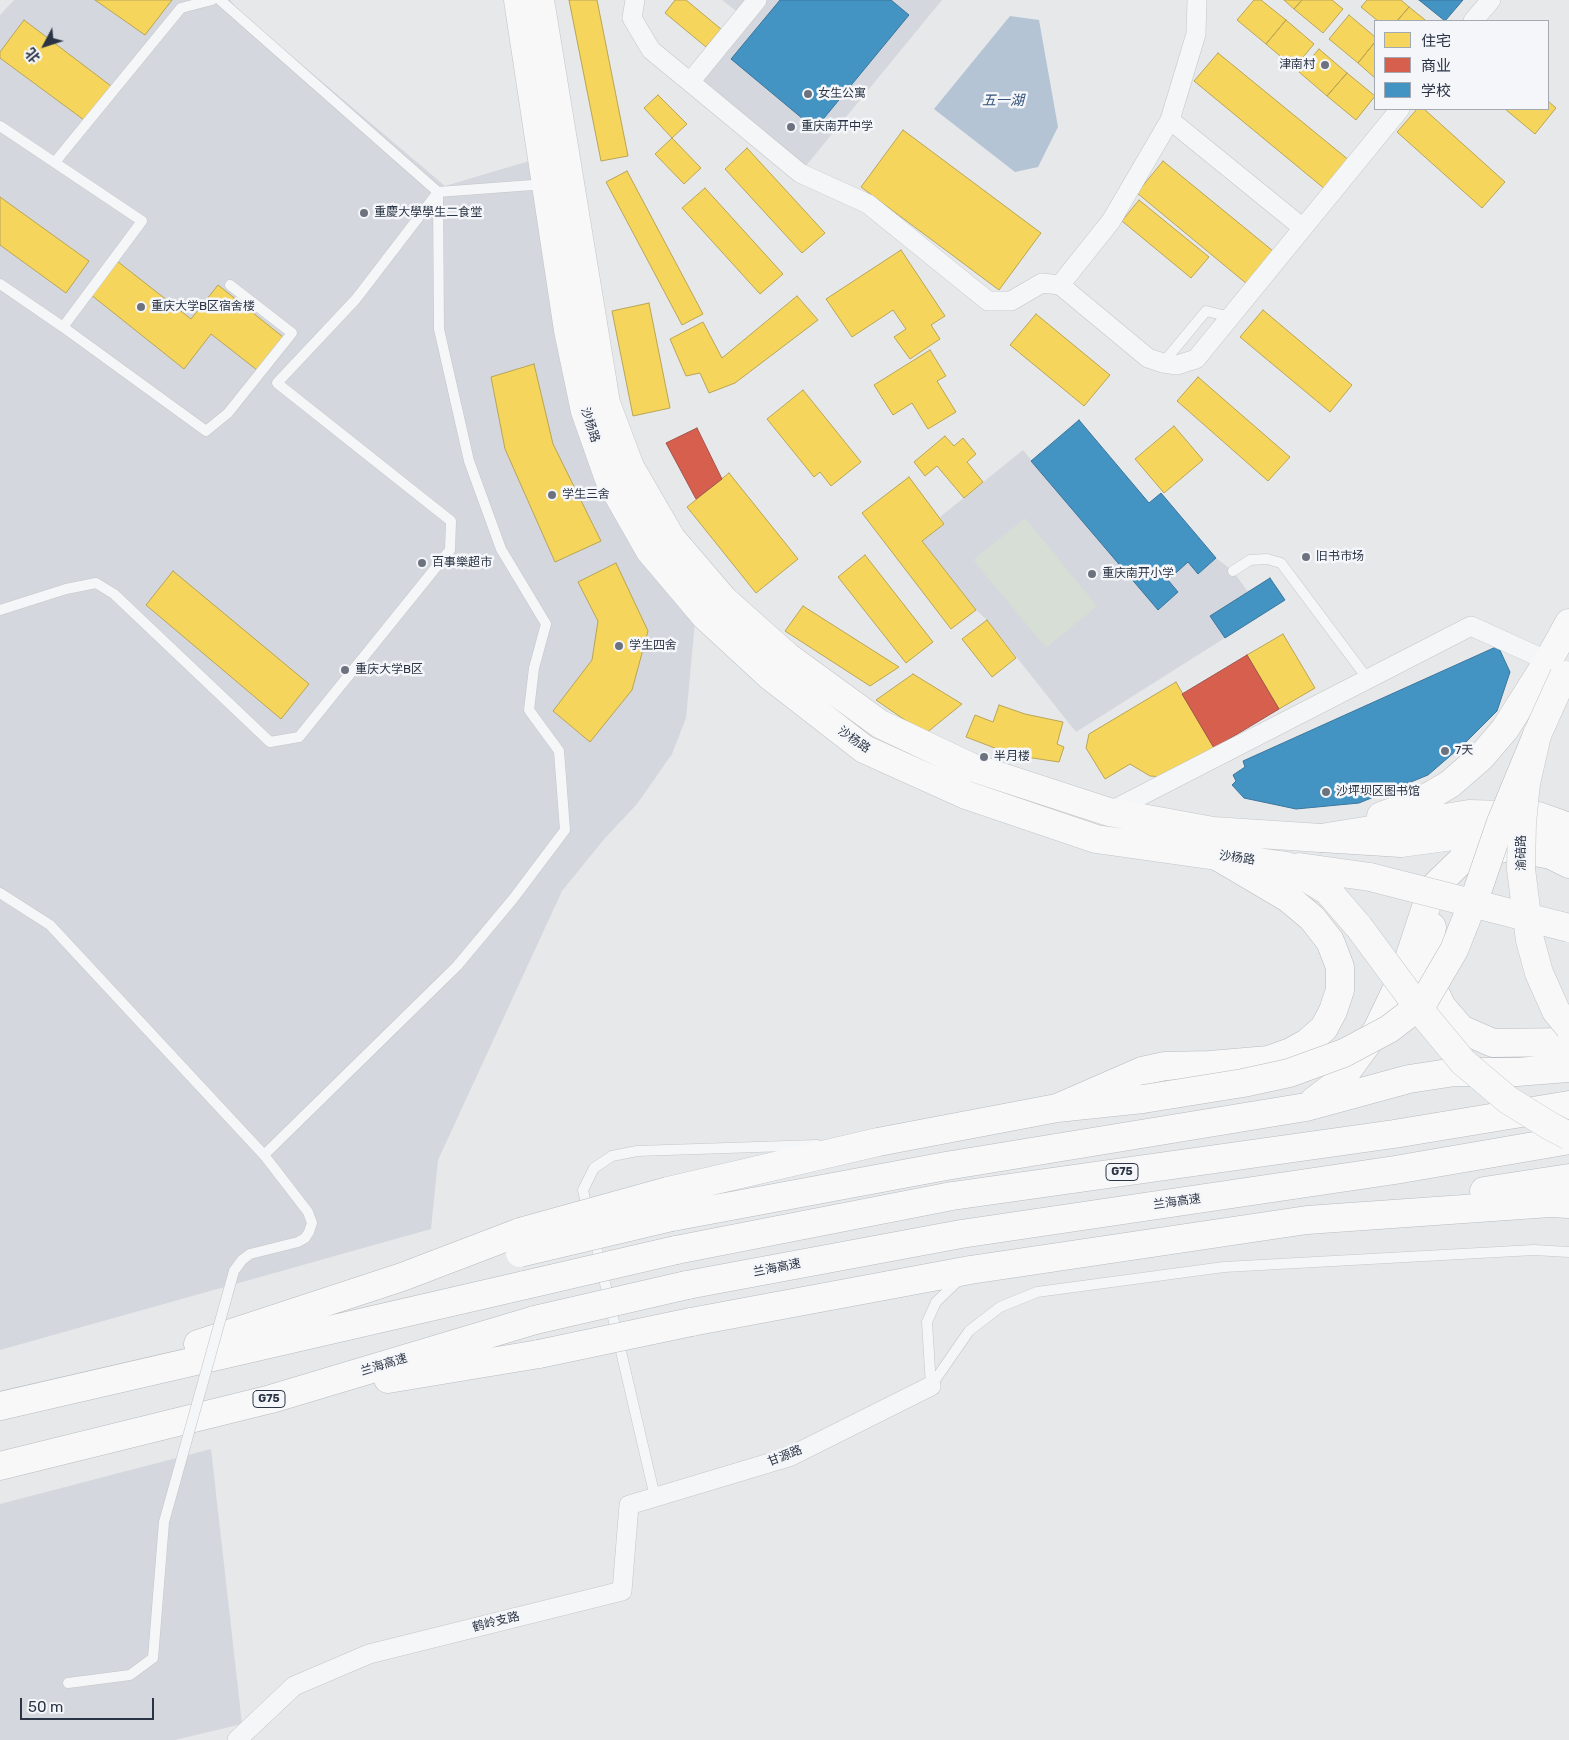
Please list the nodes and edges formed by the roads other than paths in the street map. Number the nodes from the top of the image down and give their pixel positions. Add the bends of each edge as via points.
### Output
1 (212, 0) edge
2 (220, 0) edge
3 (518, 0) edge
4 (540, 0) edge
5 (635, 0) edge
6 (757, 0) edge
7 (1197, 0) edge
8 (1485, 2) edge
9 (1474, 20) edge
10 (690, 82) junction
11 (1399, 110) edge
12 (1170, 120) junction
13 (0, 126) edge
14 (55, 162) junction
15 (547, 183) junction
16 (438, 192) junction
17 (1303, 228) junction
18 (0, 284) edge
19 (230, 285) dead end
20 (1060, 285) junction
21 (63, 327) junction
22 (1232, 570) dead end
23 (0, 610) edge
24 (1569, 623) edge
25 (1556, 668) junction
26 (1367, 678) junction
27 (1537, 735) junction
28 (1109, 812) junction
29 (1569, 827) edge
30 (1321, 838) junction
31 (1569, 843) edge
32 (1215, 855) junction
33 (1569, 864) edge
34 (1287, 866) junction
35 (1569, 879) edge
36 (0, 894) edge
37 (1569, 928) edge
38 (1569, 1027) edge
39 (1569, 1042) edge
40 (1569, 1068) edge
41 (1569, 1105) edge
42 (1306, 1107) junction
43 (1057, 1108) junction
44 (1569, 1136) edge
45 (1569, 1140) edge
46 (878, 1142) junction
47 (264, 1156) junction
48 (1569, 1178) edge
49 (1569, 1204) edge
50 (1307, 1220) junction
51 (520, 1242) junction
52 (1569, 1252) edge
53 (970, 1270) junction
54 (931, 1386) junction
55 (33, 1398) junction
56 (271, 1399) junction
57 (0, 1406) edge
58 (0, 1466) edge
59 (655, 1497) junction
60 (622, 1591) joint
61 (68, 1683) dead end
62 (237, 1740) edge

1 - 14 lane via 181,8
2 - 16 lane
3 - 15 main road, 沙杨路
4 - 28 main road, 沙杨路 via 606,403 630,467 671,538 724,600 788,657 880,724 971,767
5 - 10 street via 632,18 651,50
6 - 10 street
7 - 12 street via 1196,34
8 - 9 street
10 - 20 street via 800,173 868,204 988,301 1011,301 1042,283
11 - 17 street
12 - 17 street
12 - 20 street via 1111,221
13 - 14 lane
14 - 21 lane via 142,221
15 - 16 lane
15 - 32 main road, 沙杨路 via 568,330 585,411 609,479 650,550 705,616 770,676 864,749 966,795 1096,839
16 - 23 lane via 356,299 277,383 451,521 450,550 299,737 270,742 114,594 96,583
16 - 47 lane via 439,330 468,461 501,549 546,624 534,668 529,710 559,751 565,830 457,966
17 - 20 street via 1196,358 1176,365 1148,358
18 - 21 lane
19 - 21 lane via 292,333 228,413 206,431
22 - 26 lane via 1250,560 1281,562
24 - 25 main road
25 - 26 street via 1471,626
25 - 27 main road, 渝碚路, bridge
25 - 30 main road via 1481,757 1450,784 1421,801
26 - 28 street
27 - 38 main road, 渝碚路, bridge via 1526,783 1522,823 1524,904 1539,973 1556,1011
27 - 43 main road, bridge via 1454,950 1423,1003 1382,1033 1344,1053 1289,1073 1143,1099
28 - 30 main road, 沙杨路 via 1214,831
29 - 30 main road, 沙杨路 via 1538,816 1469,814
30 - 31 main road via 1401,843 1468,834 1538,833
32 - 34 main road, 沙杨路
32 - 43 main road via 1288,898 1312,918 1330,941 1340,966 1340,990 1324,1028 1307,1043 1269,1060 1165,1066 1142,1071
33 - 42 main road via 1551,855 1508,847 1464,858 1432,889 1404,974 1378,1030 1339,1082
34 - 37 main road, bridge via 1370,878
34 - 44 main road, 沙杨路, bridge via 1328,890 1463,1062 1508,1100
35 - 39 main road via 1552,872 1514,865 1477,870 1456,887 1432,928 1426,958 1431,984 1442,1007 1461,1029 1494,1044
36 - 47 lane via 50,925
40 - 42 main road via 1455,1072 1418,1078
41 - 55 main road, G75, bridge via 1384,1135 952,1196 676,1250
42 - 51 main road, bridge via 946,1166
43 - 46 main road
45 - 56 main road, 兰海高速 / G75, bridge via 1395,1170 961,1234 687,1285 535,1320
46 - 51 main road, bridge via 668,1191
46 - 59 lane via 637,1151 612,1156 594,1168 583,1190
47 - 61 lane, bridge via 308,1212 312,1223 305,1238 250,1254 234,1271 164,1522 153,1658 130,1675
48 - 50 main road
49 - 50 main road
50 - 53 main road
51 - 55 main road via 402,1277
52 - 54 lane via 1534,1250 1224,1267 1037,1292 1000,1307 969,1331
53 - 54 lane via 936,1302 927,1322
53 - 56 main road, bridge via 539,1354
54 - 59 street, 甘源路 via 789,1457
55 - 57 main road, G75
56 - 58 main road, 兰海高速 / G75
59 - 60 street, 甘源路 via 629,1505
60 - 62 street, 鹤岭支路 via 369,1654 294,1686

